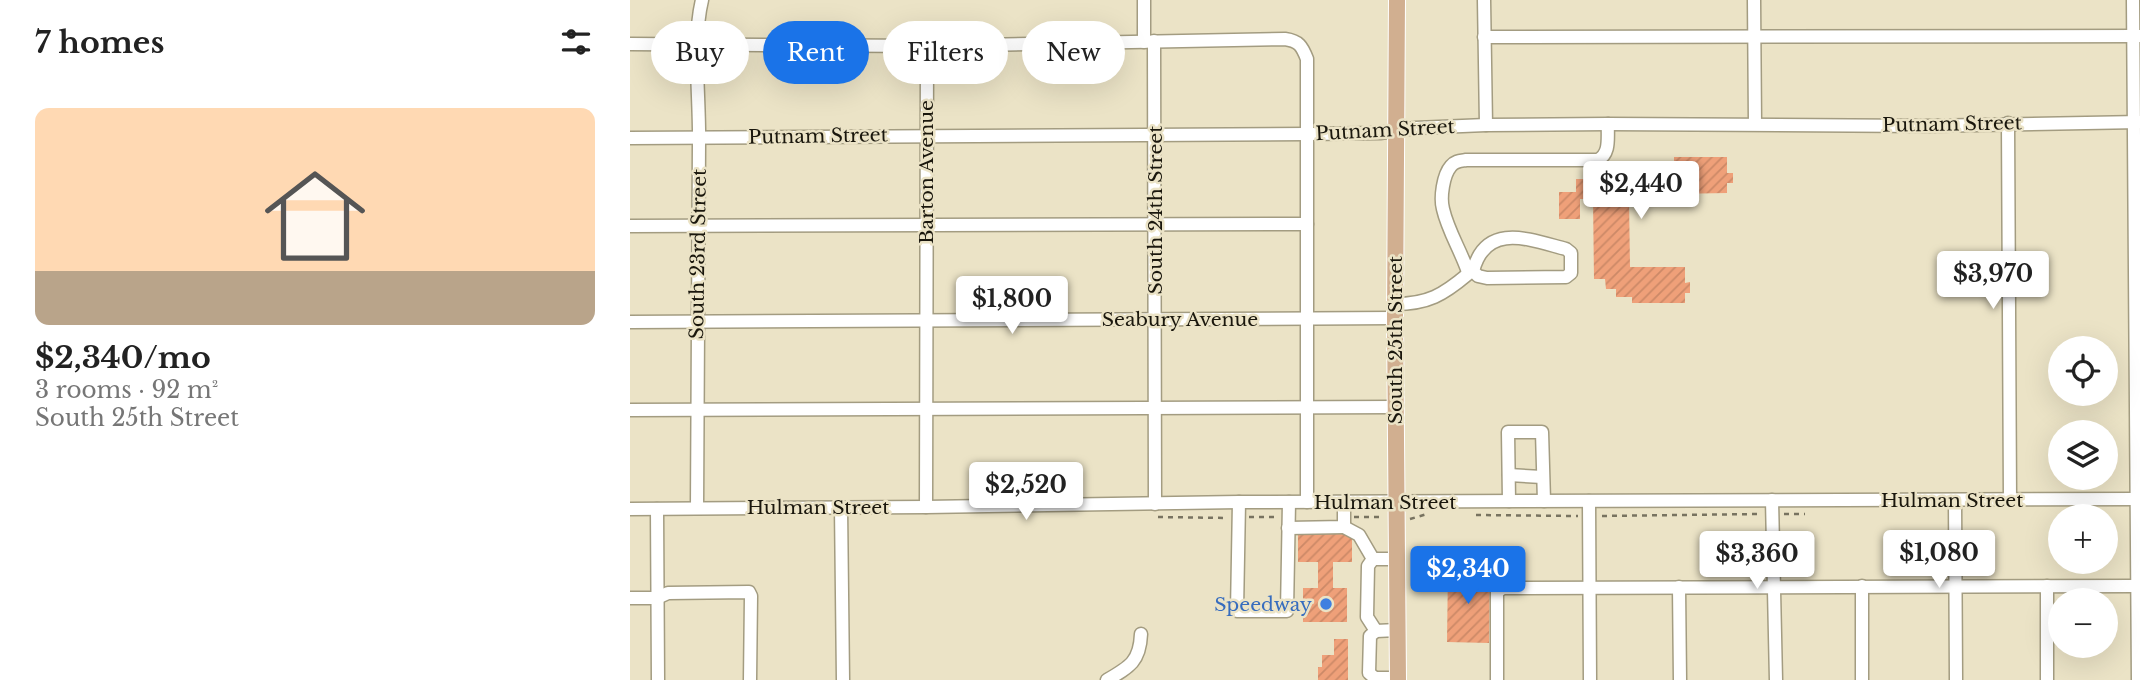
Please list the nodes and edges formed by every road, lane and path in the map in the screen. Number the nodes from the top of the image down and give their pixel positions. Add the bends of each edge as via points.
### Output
1 (702, 0) edge
2 (1144, 0) edge
3 (1397, 0) edge
4 (1484, 0) edge
5 (1754, 0) edge
6 (2133, 0) edge
7 (700, 21) edge
8 (2136, 36) edge
9 (1484, 37) junction
10 (1754, 38) junction
11 (1149, 41) junction
12 (630, 44) edge
13 (651, 44) edge
14 (1008, 44) edge
15 (749, 45) edge
16 (883, 46) edge
17 (698, 84) edge
18 (927, 84) edge
19 (2137, 122) edge
20 (2008, 123) junction
21 (1608, 124) junction
22 (1755, 124) junction
23 (1486, 125) junction
24 (1396, 132) junction
25 (1307, 134) junction
26 (927, 135) junction
27 (1155, 135) junction
28 (699, 137) junction
29 (630, 138) edge
30 (1307, 224) junction
31 (699, 225) junction
32 (1155, 225) junction
33 (630, 226) edge
34 (926, 226) junction
35 (1471, 271) junction
36 (1395, 311) junction
37 (1307, 318) junction
38 (1156, 319) junction
39 (925, 320) junction
40 (630, 322) edge
41 (698, 322) junction
42 (1395, 407) junction
43 (926, 408) junction
44 (1156, 408) junction
45 (1306, 408) junction
46 (630, 410) edge
47 (697, 410) junction
48 (1509, 475) junction
49 (1542, 477) junction
50 (2010, 499) junction
51 (2138, 499) edge
52 (1772, 500) junction
53 (1955, 500) junction
54 (1509, 501) junction
55 (1544, 501) junction
56 (1589, 501) junction
57 (1239, 502) junction
58 (1289, 502) junction
59 (1307, 502) junction
60 (1344, 502) junction
61 (1395, 502) junction
62 (1156, 504) junction
63 (841, 507) junction
64 (926, 507) junction
65 (696, 508) junction
66 (630, 509) edge
67 (657, 509) junction
68 (1428, 514) dead end
69 (1466, 514) dead end
70 (1582, 516) dead end
71 (1249, 517) dead end
72 (1354, 517) dead end
73 (1386, 517) dead end
74 (1413, 519) dead end
75 (1286, 522) junction
76 (1345, 527) junction
77 (1373, 559) junction
78 (1396, 559) junction
79 (1774, 586) junction
80 (1861, 586) junction
81 (1956, 586) junction
82 (2048, 586) junction
83 (2137, 586) junction
84 (1679, 587) junction
85 (1590, 588) junction
86 (630, 598) edge
87 (657, 598) junction
88 (1397, 630) junction
89 (1376, 631) junction
90 (1141, 634) dead end
91 (1398, 679) edge
92 (658, 680) edge
93 (750, 680) edge
94 (843, 680) edge
95 (1107, 680) edge
96 (1497, 680) edge
97 (1590, 680) edge
98 (1680, 680) edge
99 (1776, 680) edge
100 (1862, 680) edge
101 (1956, 680) edge
102 (2047, 680) edge
103 (2138, 680) edge

1 - 7 street, South 23rd Street
2 - 11 street, South 24th Street
3 - 24 main road, South 25th Street
4 - 9 street
5 - 10 street
6 - 8 street
8 - 10 street
8 - 19 street
9 - 10 street
9 - 23 street
10 - 22 street
11 - 14 street
11 - 25 street via 1297,41 1307,59
11 - 27 street, South 24th Street
12 - 13 street
15 - 16 street
17 - 28 street, South 23rd Street
18 - 26 street, Barton Avenue
19 - 20 street, Putnam Street
19 - 51 street
20 - 22 street, Putnam Street
20 - 50 street
21 - 22 street, Putnam Street
21 - 23 street, Putnam Street
21 - 35 street via 1607,151 1598,160 1466,160 1451,166 1441,200
23 - 24 street, Putnam Street
24 - 25 street, Putnam Street
24 - 36 main road, South 25th Street
25 - 27 street, Putnam Street
25 - 30 street
26 - 27 street, Putnam Street
26 - 28 street, Putnam Street
26 - 34 street, Barton Avenue
27 - 32 street, South 24th Street
28 - 29 street, Putnam Street
28 - 31 street, South 23rd Street
30 - 32 street
30 - 37 street
31 - 33 street
31 - 34 street
31 - 41 street, South 23rd Street
32 - 34 street
32 - 38 street, South 24th Street
34 - 39 street, Barton Avenue
35 - 35 street, Seabury Avenue via 1482,250 1498,239 1522,238 1571,253 1571,273 1566,277 1487,278
35 - 36 street, Seabury Avenue via 1445,293
36 - 37 street, Seabury Avenue
36 - 42 main road, South 25th Street
37 - 38 street, Seabury Avenue
37 - 45 street
38 - 39 street, Seabury Avenue
38 - 44 street, South 24th Street
39 - 41 street, Seabury Avenue
39 - 43 street, Barton Avenue
40 - 41 street, Seabury Avenue
41 - 47 street, South 23rd Street
42 - 45 street
42 - 61 main road, South 25th Street
43 - 44 street
43 - 47 street
43 - 64 street, Barton Avenue
44 - 45 street
44 - 62 street, South 24th Street
45 - 59 street
46 - 47 street
47 - 65 street, South 23rd Street
48 - 49 street
48 - 49 street via 1508,432 1542,432
48 - 54 street
49 - 55 street
50 - 51 street, Hulman Street
50 - 53 street, Hulman Street
51 - 83 street
52 - 53 street, Hulman Street
52 - 56 street, Hulman Street
52 - 79 street
53 - 81 street
54 - 55 street, Hulman Street
54 - 61 street, Hulman Street
55 - 56 street, Hulman Street
56 - 85 street
57 - 58 street, Hulman Street
57 - 62 street, Hulman Street
57 - 75 street via 1237,611 1287,611
58 - 59 street, Hulman Street
58 - 75 street
59 - 60 street, Hulman Street
60 - 61 street, Hulman Street
60 - 76 street
61 - 78 main road, South 25th Street
62 - 64 street, Hulman Street
63 - 64 street, Hulman Street
63 - 65 street, Hulman Street
63 - 94 street
65 - 67 street, Hulman Street
66 - 67 street, Hulman Street
67 - 87 street
68 - 74 path
69 - 70 path
71 - 75 path
72 - 73 path
75 - 76 street
76 - 77 street via 1359,535
77 - 78 street
77 - 89 street via 1368,566 1367,617
78 - 88 main road, South 25th Street
79 - 80 street
79 - 84 street
79 - 99 street
80 - 81 street
80 - 100 street
81 - 82 street
81 - 101 street
82 - 83 street
82 - 102 street
83 - 103 street
84 - 85 street
84 - 98 street
85 - 96 street via 1503,587 1497,592
85 - 97 street
86 - 87 street
87 - 92 street
87 - 93 street via 668,593 749,592
88 - 89 street
88 - 91 main road, South 25th Street
89 - 91 street via 1370,636 1369,674
90 - 95 street via 1136,659

